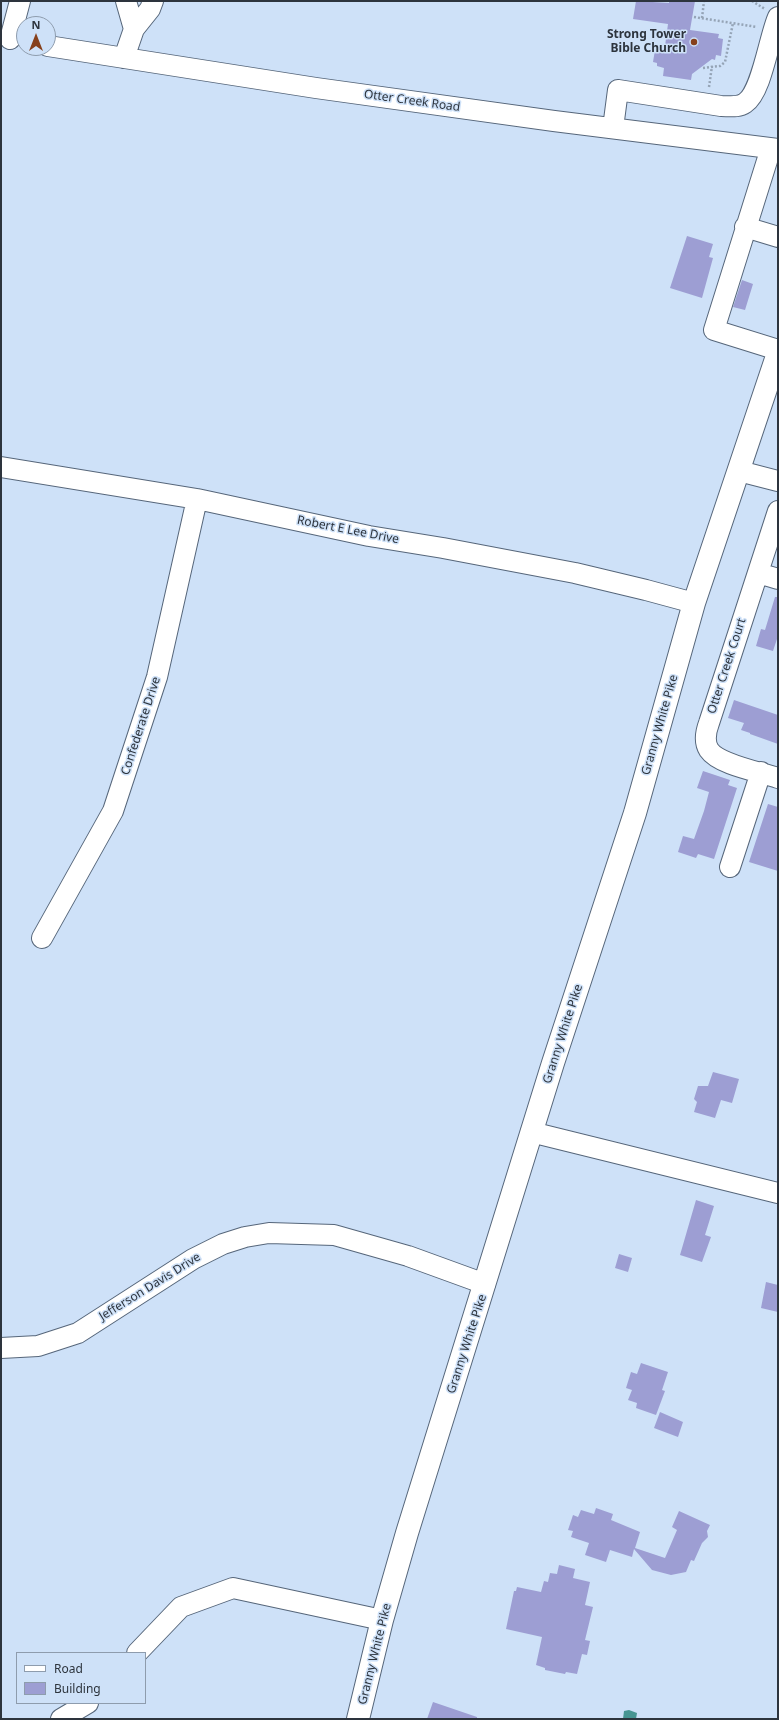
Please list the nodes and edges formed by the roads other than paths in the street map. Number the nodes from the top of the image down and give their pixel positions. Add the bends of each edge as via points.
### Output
1 (20, 1) edge
2 (126, 1) edge
3 (153, 1) edge
4 (777, 20) edge
5 (134, 29) junction
6 (12, 40) edge
7 (56, 47) edge
8 (124, 58) junction
9 (613, 128) junction
10 (774, 148) edge
11 (745, 227) junction
12 (778, 237) edge
13 (778, 351) edge
14 (1, 466) edge
15 (739, 471) junction
16 (778, 481) edge
17 (197, 499) junction
18 (778, 511) edge
19 (758, 572) junction
20 (778, 579) edge
21 (694, 603) junction
22 (769, 775) edge
23 (730, 867) dead end
24 (42, 938) dead end
25 (531, 1132) junction
26 (778, 1193) edge
27 (485, 1284) junction
28 (1, 1348) edge
29 (382, 1620) junction
30 (138, 1652) edge
31 (86, 1704) edge
32 (61, 1719) edge
33 (358, 1719) edge

1 - 6 street
2 - 5 street
3 - 5 street via 150,9
4 - 9 street via 760,78 749,100 738,106 706,104 618,90
5 - 8 street
7 - 8 street, Otter Creek Road
8 - 9 street, Otter Creek Road via 316,88
9 - 10 street, Otter Creek Road
10 - 11 street
11 - 12 street
11 - 13 street via 714,330
13 - 15 main road, Granny White Pike
14 - 17 street, Robert E Lee Drive
15 - 16 street
15 - 21 main road, Granny White Pike
17 - 21 street, Robert E Lee Drive via 369,536 596,577
17 - 24 street, Confederate Drive via 157,677 113,811
18 - 19 street, Otter Creek Court
19 - 20 street
19 - 22 street, Otter Creek Court via 709,723 706,740 709,749 720,759
21 - 25 main road, Granny White Pike via 636,813
22 - 23 street
25 - 26 street
25 - 27 main road, Granny White Pike
27 - 28 street, Jefferson Davis Drive via 408,1256 334,1235 269,1233 223,1244 193,1258 78,1333 38,1346
27 - 29 main road, Granny White Pike
29 - 30 street via 232,1588 181,1607
29 - 33 main road, Granny White Pike
31 - 32 street

